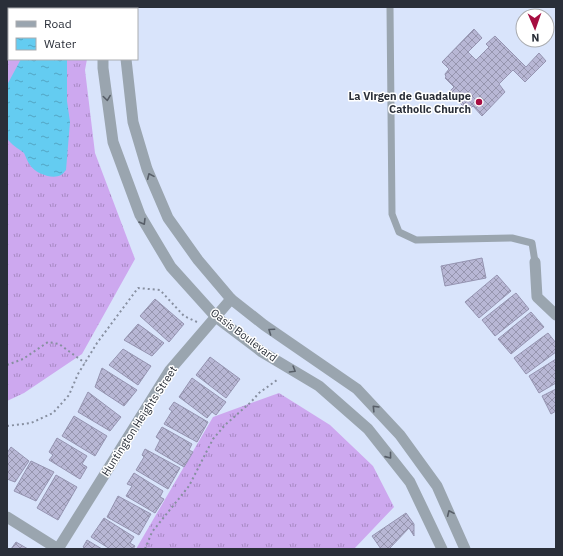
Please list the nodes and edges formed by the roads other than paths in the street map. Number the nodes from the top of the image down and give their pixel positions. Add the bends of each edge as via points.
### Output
1 (390, 7) edge
2 (103, 60) edge
3 (126, 60) edge
4 (535, 262) joint
5 (231, 300) junction
6 (556, 315) edge
7 (216, 317) junction
8 (7, 518) edge
9 (58, 549) edge
10 (442, 549) edge
11 (465, 549) edge

1 - 4 lane via 392,214 399,232 416,240 512,238 532,243
2 -> 7 street, Oasis Boulevard via 113,142 140,215 171,267
5 -> 3 street, Oasis Boulevard via 168,218 147,169 133,122
4 - 6 street via 537,296
5 - 7 street, Huntington Heights Street
11 -> 5 street, Oasis Boulevard via 437,486 400,434 357,389 270,330
7 - 9 street, Huntington Heights Street via 170,370
7 -> 10 street, Oasis Boulevard via 262,352 319,386 368,429 410,482
8 - 9 street

